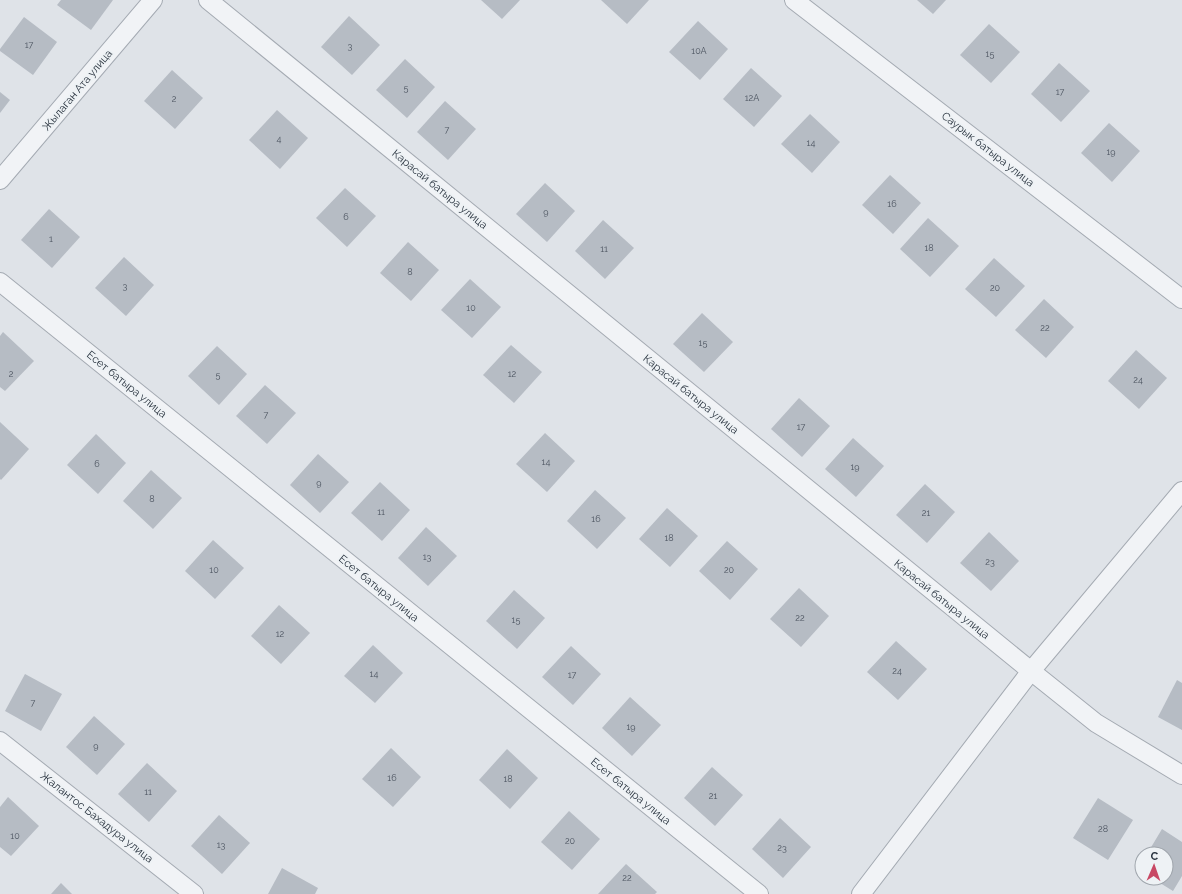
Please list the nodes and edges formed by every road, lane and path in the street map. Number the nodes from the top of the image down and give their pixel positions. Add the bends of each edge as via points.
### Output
1 (153, 0) edge
2 (208, 0) edge
3 (794, 0) edge
4 (0, 180) edge
5 (0, 282) edge
6 (1182, 299) edge
7 (1182, 491) edge
8 (1030, 671) junction
9 (0, 741) edge
10 (1182, 775) edge
11 (194, 894) edge
12 (759, 894) edge
13 (861, 894) edge

1 - 4 street, Жылаган Ата улица
2 - 8 street, Карасай батыра улица
3 - 6 street, Саурык батыра улица
5 - 12 street, Есет батыра улица
7 - 8 street
8 - 10 street, Карасай батыра улица via 1096,723
8 - 13 street
9 - 11 street, Жалантос Бахадура улица

